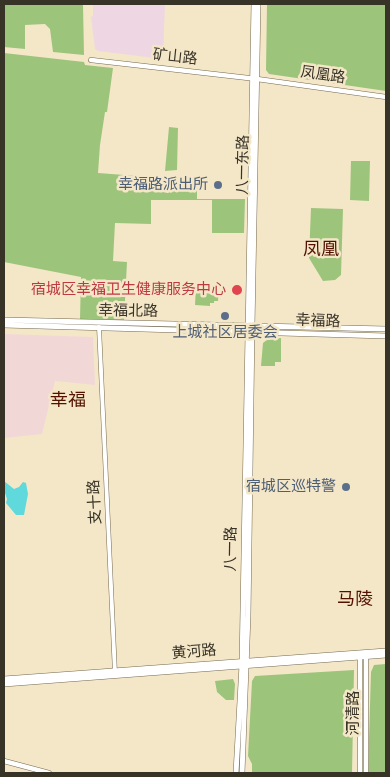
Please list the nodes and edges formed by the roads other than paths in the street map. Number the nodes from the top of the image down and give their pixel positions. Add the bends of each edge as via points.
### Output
1 (254, 4) edge
2 (258, 4) edge
3 (91, 60) dead end
4 (255, 78) junction
5 (386, 97) edge
6 (4, 320) edge
7 (4, 325) edge
8 (99, 327) junction
9 (250, 329) junction
10 (386, 329) edge
11 (386, 336) edge
12 (386, 651) edge
13 (366, 655) junction
14 (386, 655) edge
15 (360, 657) junction
16 (245, 663) junction
17 (115, 673) junction
18 (4, 679) edge
19 (4, 684) edge
20 (4, 761) edge
21 (49, 773) edge
22 (236, 773) edge
23 (242, 773) edge
24 (360, 773) edge
25 (366, 773) edge

1 - 4 main road, 八一东路
2 - 4 main road, 八一东路
3 - 4 street, 矿山路
4 - 5 street, 凤凰路
4 - 9 main road, 八一东路
6 - 9 main road, 幸福北路
7 - 8 main road, 幸福北路
8 - 9 main road, 幸福北路
8 - 17 street, 支十路
9 - 10 main road, 幸福路
9 - 11 main road, 幸福路
9 - 16 main road, 八一路
12 - 13 main road, 黄河路
13 - 14 main road, 黄河路
13 - 15 main road, 黄河路
13 - 16 main road, 黄河路
13 - 25 street, 河清路
15 - 16 main road, 黄河路
15 - 24 street, 河清路
16 - 17 main road, 黄河路
16 - 22 main road, 八一路
16 - 23 main road, 八一路
17 - 18 main road, 黄河路
17 - 19 main road, 黄河路
20 - 21 street

